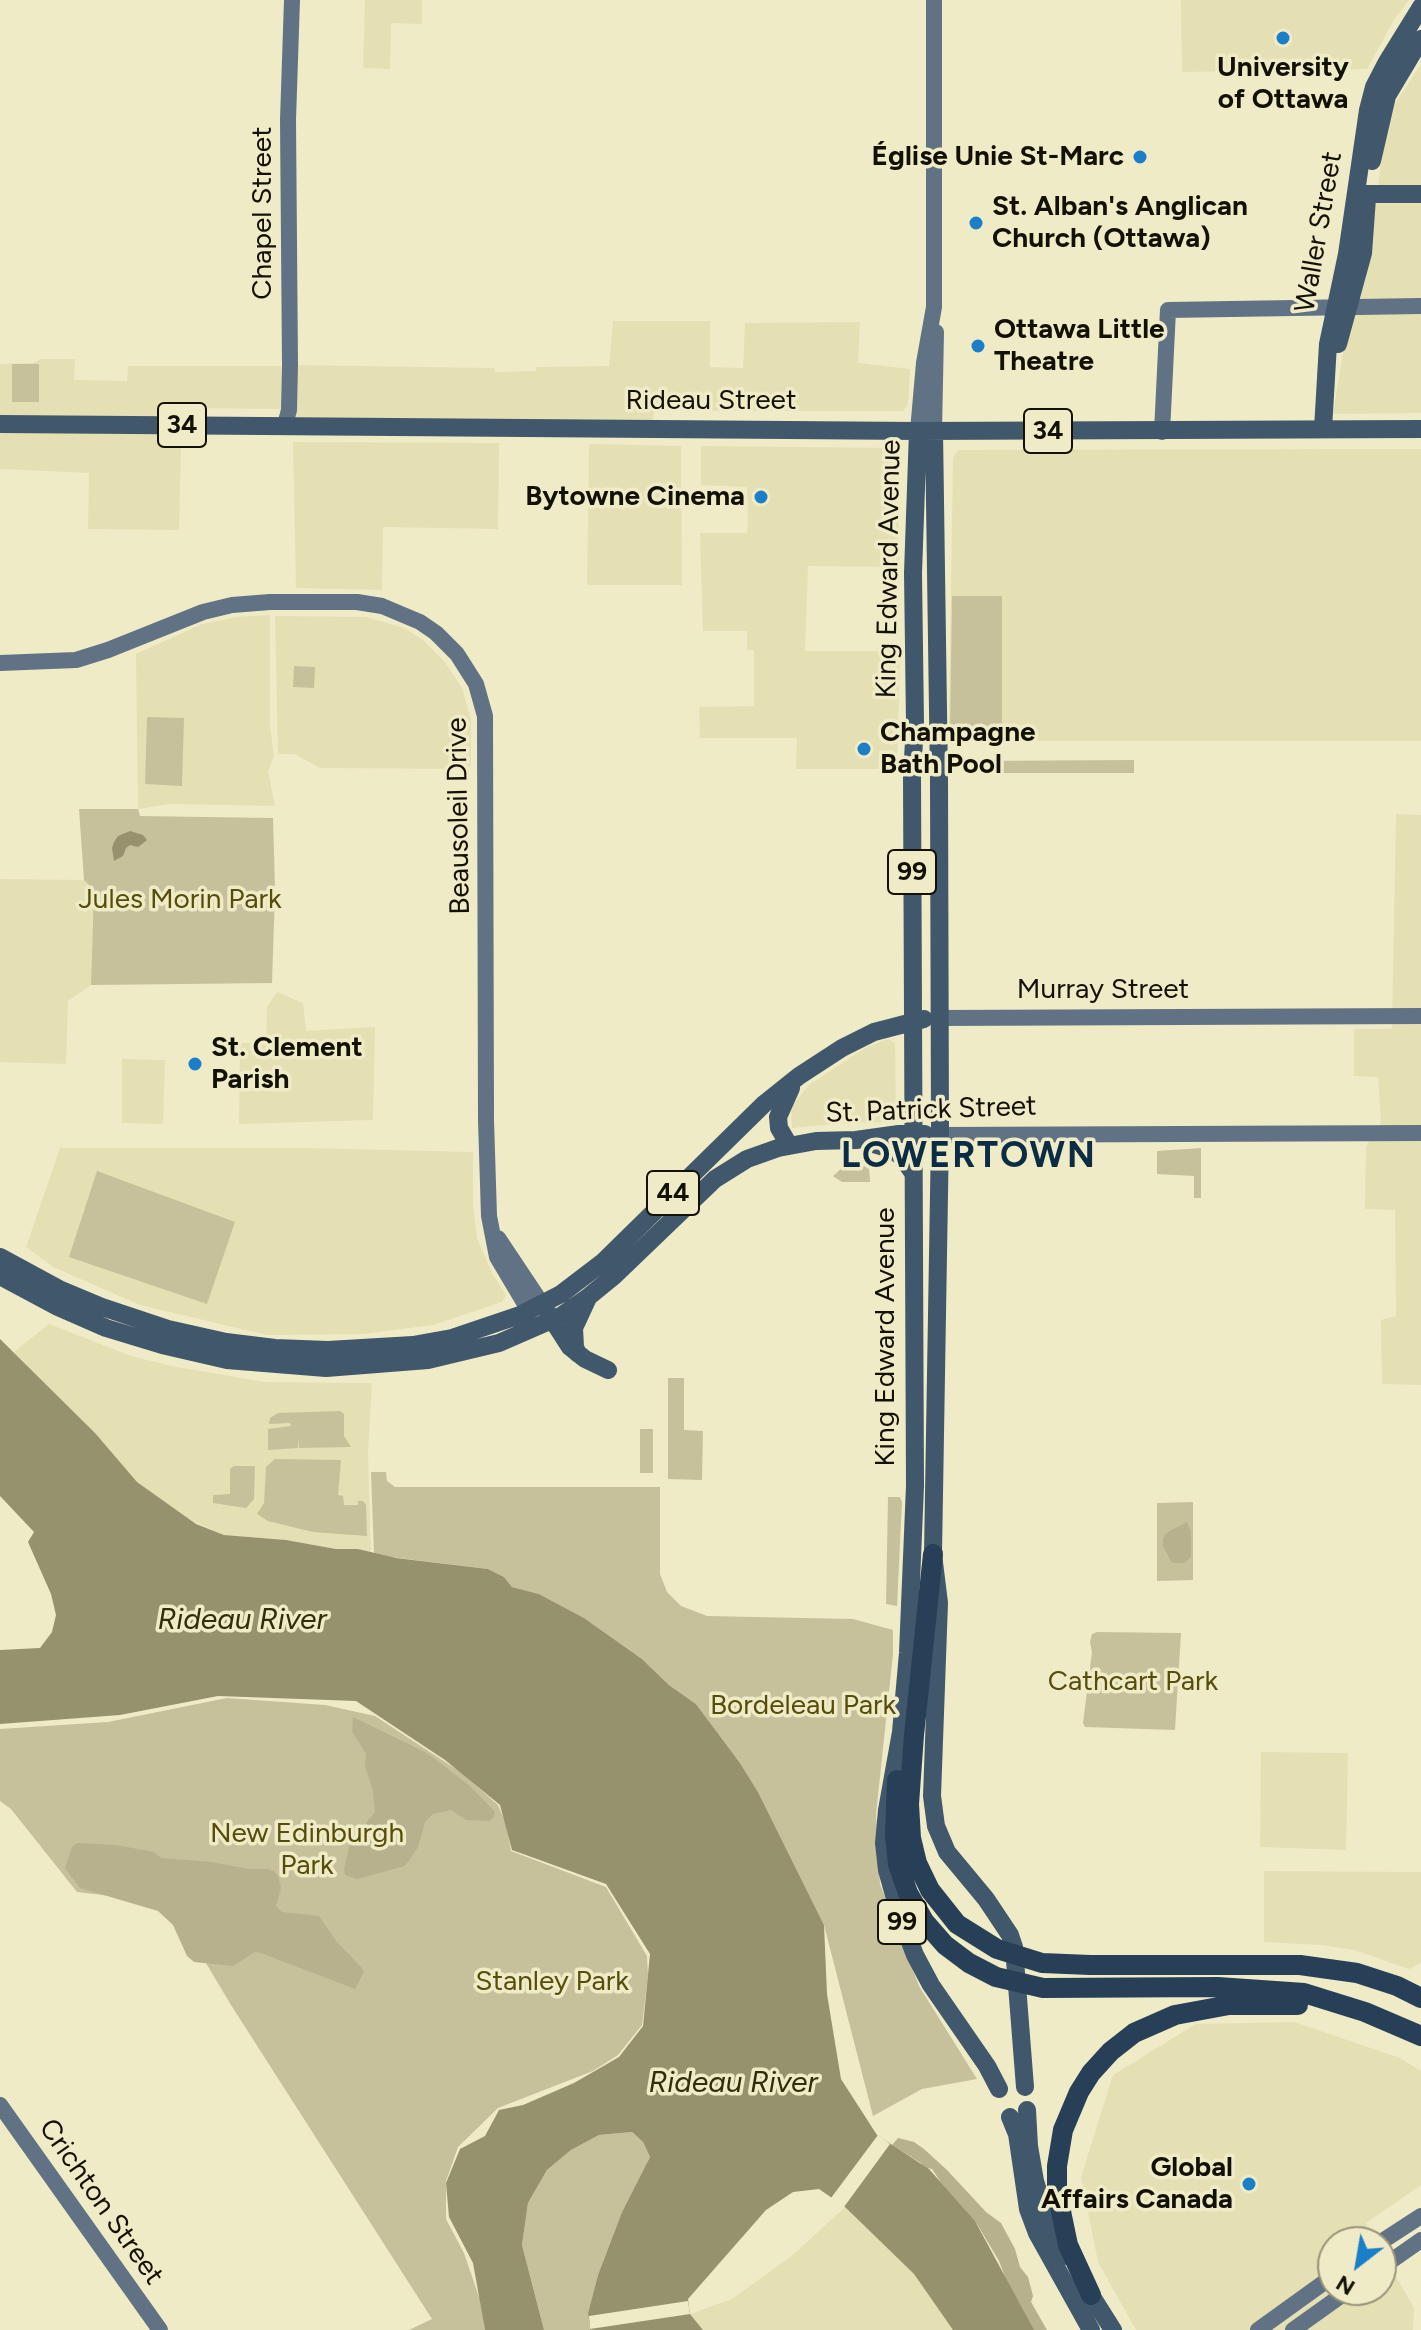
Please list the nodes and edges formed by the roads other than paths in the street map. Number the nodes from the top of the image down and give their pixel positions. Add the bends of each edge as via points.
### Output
1 (292, 0) edge
2 (934, 0) edge
3 (1419, 16) edge
4 (1421, 39) edge
5 (1362, 194) junction
6 (1421, 194) edge
7 (1341, 306) junction
8 (1421, 306) edge
9 (933, 315) junction
10 (0, 424) edge
11 (285, 425) junction
12 (1323, 429) junction
13 (1421, 429) edge
14 (926, 431) junction
15 (1162, 432) junction
16 (0, 663) edge
17 (915, 723) junction
18 (939, 780) junction
19 (1421, 1016) edge
20 (939, 1018) junction
21 (913, 1021) junction
22 (799, 1076) junction
23 (1421, 1133) edge
24 (913, 1134) junction
25 (940, 1135) junction
26 (856, 1140) junction
27 (789, 1145) junction
28 (913, 1173) junction
29 (0, 1250) edge
30 (0, 1257) edge
31 (19, 1268) junction
32 (0, 1276) edge
33 (587, 1298) junction
34 (541, 1315) junction
35 (938, 1341) junction
36 (578, 1354) junction
37 (913, 1369) junction
38 (608, 1370) dead end
39 (933, 1554) junction
40 (901, 1732) junction
41 (1421, 1998) edge
42 (1377, 2016) junction
43 (1421, 2036) edge
44 (1025, 2087) junction
45 (999, 2089) junction
46 (0, 2105) edge
47 (1018, 2114) junction
48 (1421, 2216) edge
49 (1397, 2232) edge
50 (1421, 2240) edge
51 (1397, 2257) edge
52 (1317, 2288) edge
53 (1091, 2295) junction
54 (1327, 2306) edge
55 (160, 2330) edge
56 (1091, 2330) edge
57 (1113, 2330) edge
58 (1258, 2330) edge
59 (1293, 2330) edge

1 - 11 main road, Chapel Street via 290,365
2 - 9 main road, King Edward Avenue
3 - 5 main road, Waller Street via 1374,87
4 - 5 main road, Waller Street via 1382,111
5 - 6 main road
5 - 7 main road, Waller Street
7 - 8 main road
7 - 12 main road, Waller Street via 1328,344
7 - 15 main road via 1168,310
9 - 14 main road, King Edward Avenue / 99
9 - 14 main road, King Edward Avenue / 99 via 924,363
10 - 11 main road, Rideau Street / 34
11 - 14 main road, Rideau Street / 34
12 - 13 main road, Rideau Street / 34
12 - 15 main road, Rideau Street / 34
14 - 15 main road, Rideau Street / 34
14 - 17 main road, King Edward Avenue / 99 via 915,495
14 - 18 main road, King Edward Avenue / 99
16 - 34 main road, Beausoleil Drive via 76,660 203,612 261,602 375,604 412,617 451,646 476,684 485,716 486,1145 491,1226
17 - 18 main road via 925,766
17 - 21 main road, King Edward Avenue / 99
18 - 20 main road, King Edward Avenue / 99
19 - 20 main road, Murray Street / 44
20 - 21 main road, Murray Street / 44
20 - 25 main road, King Edward Avenue / 99
21 - 22 main road, Murray Street / 44 via 854,1041
21 - 24 main road, King Edward Avenue / 99
22 - 27 main road via 778,1117
22 - 34 main road, St. Patrick Street / 44
23 - 25 main road, St. Patrick Street / 44
24 - 25 main road, St. Patrick Street / 44
24 - 26 main road, St. Patrick Street / 44
24 - 28 main road, King Edward Avenue / 99
25 - 35 main road, King Edward Avenue / 99
26 - 27 main road, St. Patrick Street / 44
26 - 28 main road via 891,1149
27 - 33 main road, St. Patrick Street / 44 via 747,1159 715,1179
28 - 37 main road, King Edward Avenue / 99
29 - 31 main road
30 - 31 main road, St. Patrick Street / 44
31 - 34 main road, St. Patrick Street / 44 via 139,1320 275,1348 413,1345
32 - 34 main road, St. Patrick Street / 44 via 124,1334 208,1356 270,1365 367,1367 428,1360 484,1348
33 - 34 main road, St. Patrick Street / 44
33 - 36 main road via 574,1328
34 - 36 main road
35 - 37 main road via 924,1367
35 - 39 main road, King Edward Avenue / 99
36 - 38 main road
37 - 40 main road, King Edward Avenue / 99 via 911,1619
39 - 41 highway via 914,1735 911,1838 917,1863 939,1904 970,1934 1042,1963 1300,1965 1357,1973
39 - 44 main road, King Edward Avenue / 99 via 939,1603 933,1812 947,1852 1010,1935
40 - 42 highway via 898,1864 924,1921 969,1963 996,1977 1043,1988 1259,1989 1304,1993
40 - 45 main road, King Edward Avenue / 99 via 887,1810 887,1870 915,1955
42 - 43 highway
42 - 53 highway via 1291,2005 1229,2005 1160,2020 1111,2051 1091,2073 1068,2118 1057,2166 1058,2205 1068,2245
44 - 45 main road via 1009,2082
44 - 47 main road via 1031,2100
45 - 47 main road via 998,2108
46 - 55 main road, Crichton Street
47 - 53 main road via 1044,2210
47 - 56 main road via 1032,2221
48 - 49 main road
50 - 51 main road
52 - 58 main road
53 - 57 main road
54 - 59 main road

